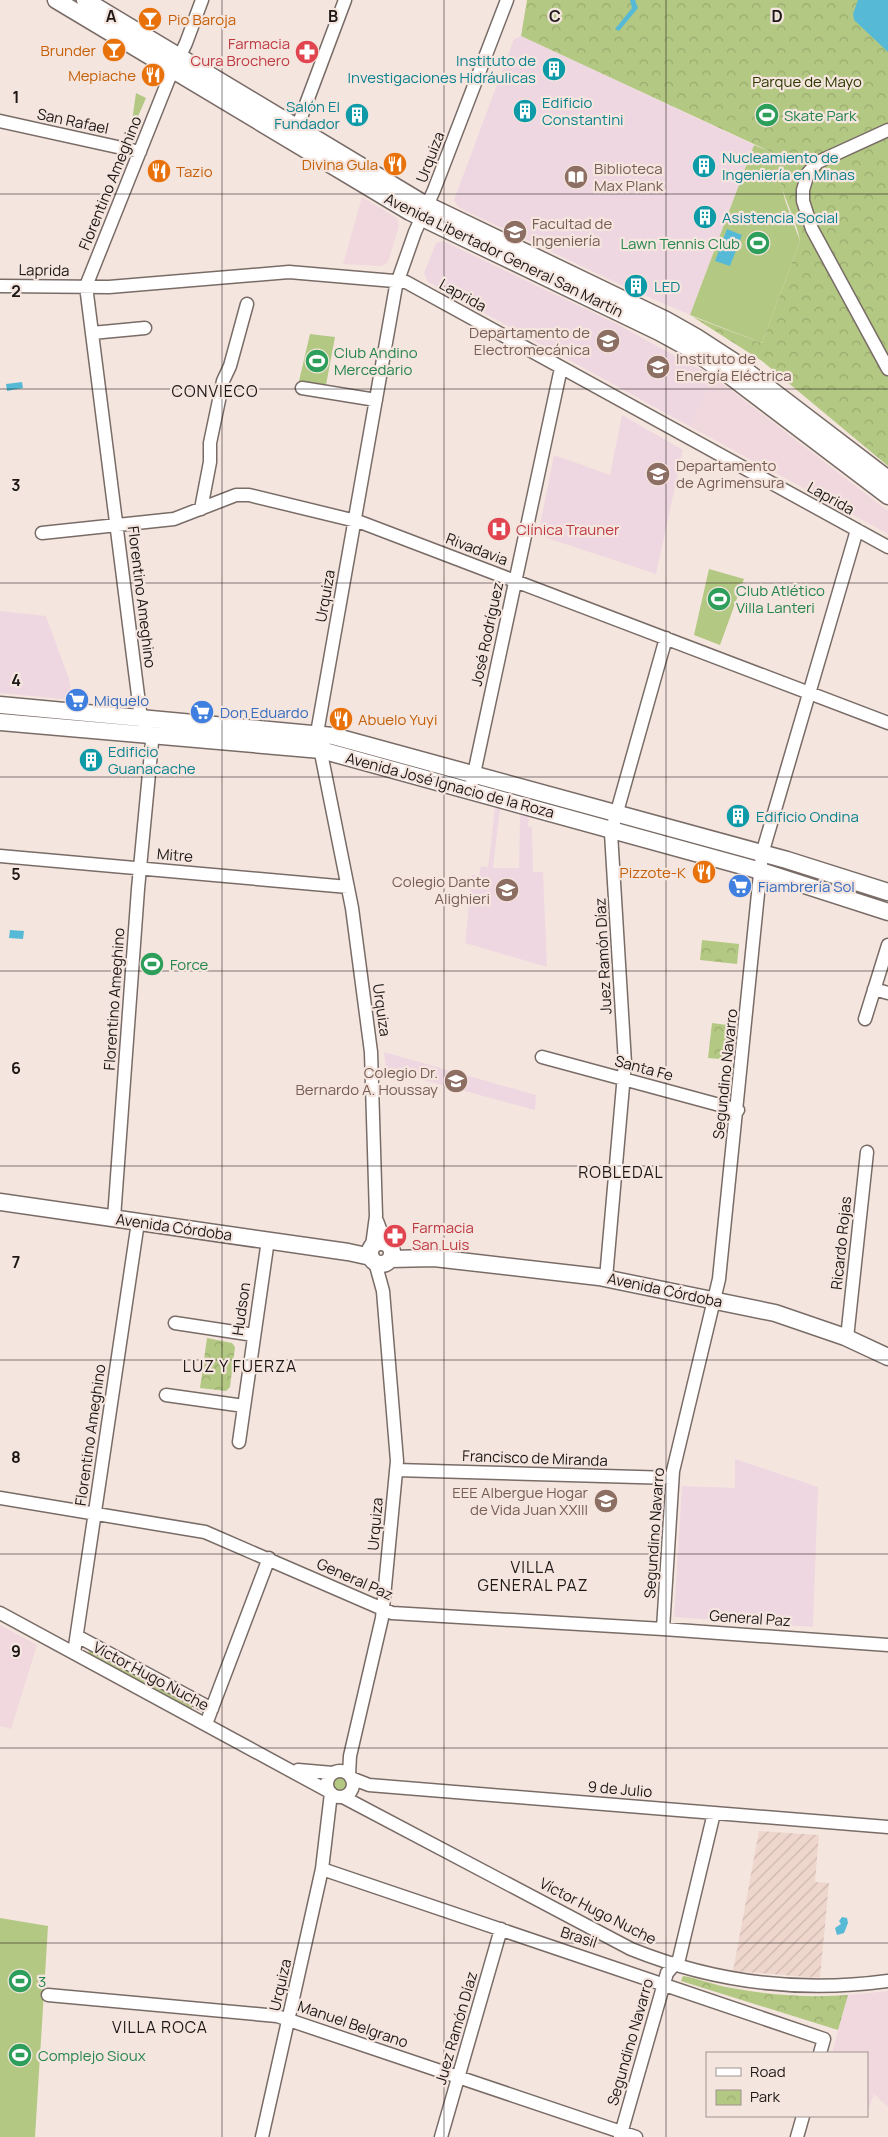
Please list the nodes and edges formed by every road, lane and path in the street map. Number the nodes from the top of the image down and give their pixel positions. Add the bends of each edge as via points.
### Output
1 (56, 0) edge
2 (85, 0) edge
3 (202, 0) edge
4 (344, 0) edge
5 (506, 0) edge
6 (176, 63) junction
7 (0, 121) edge
8 (888, 130) edge
9 (294, 134) junction
10 (140, 152) junction
11 (425, 211) junction
12 (398, 281) junction
13 (0, 286) edge
14 (86, 287) junction
15 (247, 304) dead end
16 (145, 328) dead end
17 (92, 333) junction
18 (561, 368) junction
19 (888, 369) edge
20 (302, 388) dead end
21 (376, 400) junction
22 (888, 479) edge
23 (888, 496) edge
24 (201, 509) junction
25 (354, 520) junction
26 (116, 525) junction
27 (857, 530) junction
28 (42, 533) dead end
29 (888, 548) edge
30 (516, 581) junction
31 (666, 638) junction
32 (809, 693) junction
33 (0, 705) edge
34 (143, 718) junction
35 (0, 722) edge
36 (888, 723) edge
37 (318, 734) junction
38 (149, 735) junction
39 (321, 750) junction
40 (395, 752) junction
41 (474, 774) junction
42 (471, 791) junction
43 (614, 821) junction
44 (694, 852) junction
45 (762, 854) junction
46 (0, 856) edge
47 (140, 868) junction
48 (761, 871) junction
49 (348, 888) junction
50 (888, 892) edge
51 (888, 912) edge
52 (888, 945) edge
53 (874, 989) junction
54 (888, 993) edge
55 (864, 1018) dead end
56 (542, 1057) dead end
57 (624, 1079) junction
58 (738, 1110) junction
59 (867, 1152) dead end
60 (0, 1202) edge
61 (114, 1218) junction
62 (138, 1222) junction
63 (268, 1240) junction
64 (381, 1253) junction
65 (606, 1278) junction
66 (714, 1300) junction
67 (174, 1323) dead end
68 (254, 1336) junction
69 (847, 1338) junction
70 (888, 1357) edge
71 (166, 1395) dead end
72 (244, 1406) junction
73 (239, 1442) dead end
74 (396, 1470) junction
75 (672, 1478) junction
76 (0, 1498) edge
77 (95, 1514) junction
78 (269, 1558) junction
79 (383, 1609) junction
80 (0, 1613) edge
81 (663, 1629) junction
82 (77, 1636) junction
83 (888, 1645) edge
84 (74, 1653) junction
85 (212, 1709) junction
86 (206, 1724) junction
87 (286, 1767) junction
88 (342, 1775) junction
89 (336, 1795) junction
90 (714, 1813) junction
91 (888, 1828) edge
92 (322, 1869) junction
93 (502, 1929) junction
94 (674, 1964) junction
95 (888, 1981) edge
96 (664, 1983) junction
97 (48, 1994) dead end
98 (288, 2019) junction
99 (820, 2052) edge
100 (459, 2077) junction
101 (803, 2117) edge
102 (620, 2134) edge
103 (262, 2137) edge
104 (441, 2137) edge
105 (636, 2137) edge
106 (797, 2137) edge

1 - 6 main road, Avenida Libertador General San Martín
2 - 6 main road, Avenida Libertador General San Martín
3 - 6 street, Florentino Ameghino
4 - 9 street
5 - 11 street, Urquiza
6 - 9 main road, Avenida Libertador General San Martín
6 - 10 street, Florentino Ameghino
7 - 10 street, San Rafael
8 - 19 street via 818,162 808,173 803,201 812,229
9 - 11 main road, Avenida Libertador General San Martín
10 - 14 street, Florentino Ameghino
11 - 12 street, Urquiza
11 - 22 main road, Avenida Libertador General San Martín via 696,336
11 - 23 main road, Avenida Libertador General San Martín via 690,349
12 - 14 street, Laprida via 290,272
12 - 18 street, Laprida via 406,282
12 - 21 street, Urquiza
13 - 14 street, Laprida
14 - 17 street, Florentino Ameghino
15 - 24 street via 223,381
16 - 17 street
17 - 26 street, Florentino Ameghino
18 - 27 street, Laprida
18 - 30 street, José Rodríguez
20 - 21 street
21 - 25 street, Urquiza
24 - 25 street, Rivadavia via 247,494
24 - 26 street, Rivadavia via 174,519
25 - 30 street, Rivadavia
25 - 37 street, Urquiza
26 - 28 street, Rivadavia
26 - 34 street, Florentino Ameghino
27 - 29 street, Laprida
27 - 32 street, Segundino Navarro
30 - 31 street, Rivadavia
30 - 41 street, José Rodríguez
31 - 32 street, Rivadavia
31 - 43 street, Juez Ramón Díaz
32 - 36 street, Rivadavia
32 - 45 street, Segundino Navarro
33 - 34 main road, Avenida José Ignacio de la Roza
34 - 37 main road, Avenida José Ignacio de la Roza
34 - 38 street, Florentino Ameghino
35 - 38 main road, Avenida José Ignacio de la Roza
37 - 39 street, Urquiza
37 - 40 main road, Avenida José Ignacio de la Roza
38 - 39 main road, Avenida José Ignacio de la Roza
38 - 47 street, Florentino Ameghino via 152,742
39 - 40 main road via 348,748 379,755
39 - 42 main road, Avenida José Ignacio de la Roza
39 - 49 street, Urquiza
40 - 41 main road, Avenida José Ignacio de la Roza
41 - 42 street, José Rodríguez
41 - 43 main road, Avenida José Ignacio de la Roza
42 - 43 main road, Avenida José Ignacio de la Roza
43 - 44 main road, Avenida José Ignacio de la Roza
43 - 45 main road, Avenida José Ignacio de la Roza via 678,831
43 - 57 street, Juez Ramón Díaz
44 - 45 main road via 749,857
44 - 48 main road, Avenida José Ignacio de la Roza
45 - 48 street, Segundino Navarro
45 - 50 main road, Avenida José Ignacio de la Roza
46 - 47 street, Mitre
47 - 49 street, Mitre
47 - 61 street, Florentino Ameghino
48 - 51 main road, Avenida José Ignacio de la Roza
48 - 58 street, Segundino Navarro
49 - 64 street, Urquiza via 371,1052 376,1216
52 - 53 street
53 - 54 street
53 - 55 street
56 - 57 street, Santa Fe
57 - 58 street, Santa Fe
57 - 65 street, Juez Ramón Díaz
58 - 66 street, Segundino Navarro
59 - 69 street, Ricardo Rojas
60 - 61 main road, Avenida Córdoba
61 - 62 main road, Avenida Córdoba
62 - 63 main road, Avenida Córdoba
62 - 77 street, Florentino Ameghino
63 - 64 main road, Avenida Córdoba via 348,1252
63 - 68 street, Hudson
64 - 65 main road, Avenida Córdoba
64 - 74 street, Urquiza
65 - 66 main road, Avenida Córdoba
66 - 69 main road, Avenida Córdoba via 775,1313
66 - 75 street, Segundino Navarro
67 - 68 street
68 - 72 street, Hudson
69 - 70 main road, Avenida Córdoba
71 - 72 street
72 - 73 street, Hudson
74 - 75 street, Francisco de Miranda
74 - 79 street, Urquiza
75 - 81 street, Segundino Navarro
76 - 77 street, General Paz
77 - 78 street, General Paz via 205,1532
77 - 82 street, Florentino Ameghino
78 - 79 street, General Paz
78 - 85 street
79 - 81 street, General Paz via 392,1613
79 - 88 street, Urquiza via 350,1756
80 - 84 street, Víctor Hugo Nuche
81 - 83 street, General Paz
82 - 84 street, Florentino Ameghino
82 - 85 street, Víctor Hugo Nuche
84 - 86 street, Víctor Hugo Nuche
85 - 86 street
86 - 87 street, Víctor Hugo Nuche
87 - 88 street, Víctor Hugo Nuche
87 - 89 street, Víctor Hugo Nuche
88 - 89 street via 328,1781
88 - 89 street via 352,1784 351,1791
88 - 90 street, 9 de Julio via 369,1785
89 - 92 street, Urquiza
89 - 94 street, Víctor Hugo Nuche via 631,1949
90 - 91 street, 9 de Julio
90 - 94 street, Segundino Navarro via 679,1959
92 - 93 street, Brasil
92 - 98 street, Urquiza
93 - 96 street, Brasil
93 - 100 street, Juez Ramón Díaz
94 - 95 street, Víctor Hugo Nuche via 721,1977 778,1985 835,1986
94 - 96 street, Segundino Navarro
96 - 99 street, Brasil via 824,2039
96 - 102 street, Segundino Navarro
97 - 98 street, Manuel Belgrano
98 - 100 street, Manuel Belgrano
98 - 103 street, Urquiza
100 - 102 street, Manuel Belgrano
100 - 104 street, Juez Ramón Díaz
101 - 106 street
102 - 105 street, Manuel Belgrano

